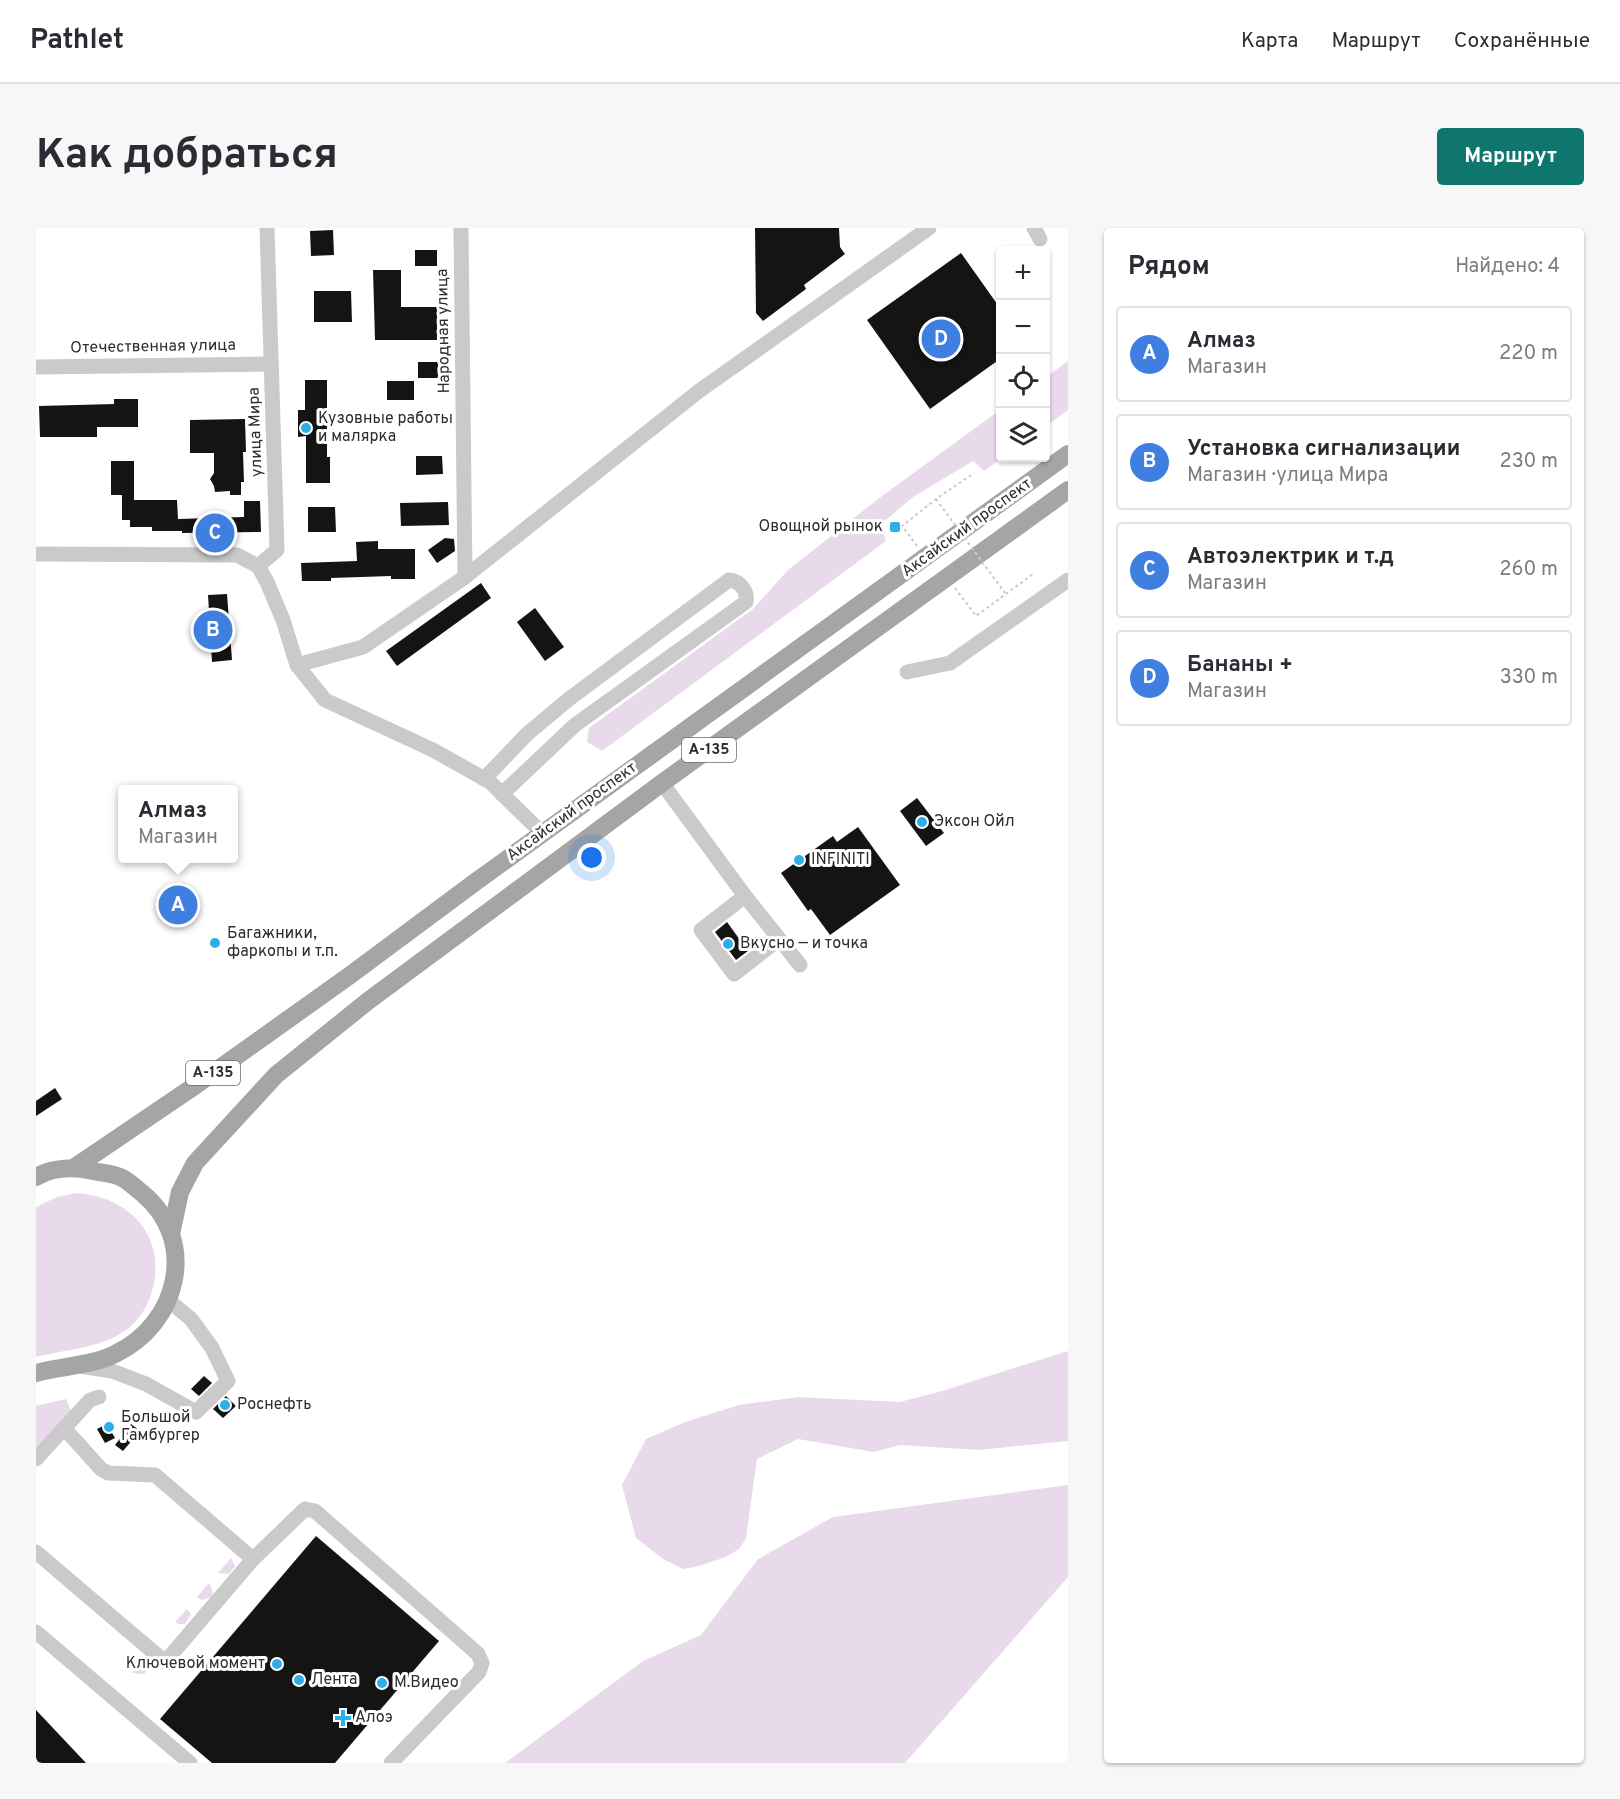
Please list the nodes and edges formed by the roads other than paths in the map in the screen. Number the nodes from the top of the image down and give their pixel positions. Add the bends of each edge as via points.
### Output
1 (267, 228) edge
2 (461, 228) edge
3 (928, 228) edge
4 (271, 364) junction
5 (36, 367) edge
6 (1068, 454) edge
7 (1068, 490) edge
8 (36, 554) edge
9 (258, 566) junction
10 (465, 577) junction
11 (1068, 580) edge
12 (297, 665) junction
13 (907, 672) dead end
14 (484, 779) junction
15 (663, 783) junction
16 (502, 794) junction
17 (543, 834) junction
18 (746, 896) junction
19 (779, 939) junction
20 (800, 965) dead end
21 (75, 1167) junction
22 (38, 1175) edge
23 (171, 1234) junction
24 (168, 1300) junction
25 (77, 1365) junction
26 (36, 1373) edge
27 (99, 1397) dead end
28 (64, 1428) junction
29 (36, 1459) edge
30 (36, 1552) edge
31 (253, 1559) junction
32 (36, 1632) edge
33 (190, 1763) edge
34 (391, 1763) edge

1 - 4 street, улица Мира
2 - 10 street, Народная улица
3 - 10 street via 699,391
4 - 5 street, Отечественная улица
4 - 9 street, улица Мира via 278,550
6 - 17 main road, Аксайский проспект / А-135
7 - 15 main road, Аксайский проспект / А-135
8 - 9 street via 237,555
9 - 12 street via 283,620
10 - 12 street via 363,647
11 - 13 street via 950,663
12 - 14 street via 325,700 433,750
14 - 16 street
14 - 16 street via 527,734 569,699 729,580 743,587 746,602 575,724
15 - 18 street
15 - 23 main road, Аксайский проспект / А-135 via 368,1001 276,1075 195,1163 180,1192
16 - 17 street
17 - 21 main road, Аксайский проспект / А-135 via 196,1085
18 - 19 street
18 - 19 street via 701,930 734,974
19 - 20 street
21 - 22 main road
21 - 23 main road via 121,1177 155,1204
23 - 24 main road via 176,1261
24 - 25 main road via 146,1335 115,1354
24 - 25 street via 191,1318 228,1381 196,1412 146,1384 112,1371
25 - 26 main road
27 - 28 street via 90,1400
28 - 29 street
28 - 31 street via 108,1473 155,1475
30 - 31 street via 165,1662
31 - 34 street via 305,1509 315,1511 478,1654 482,1663 479,1672
32 - 33 street

